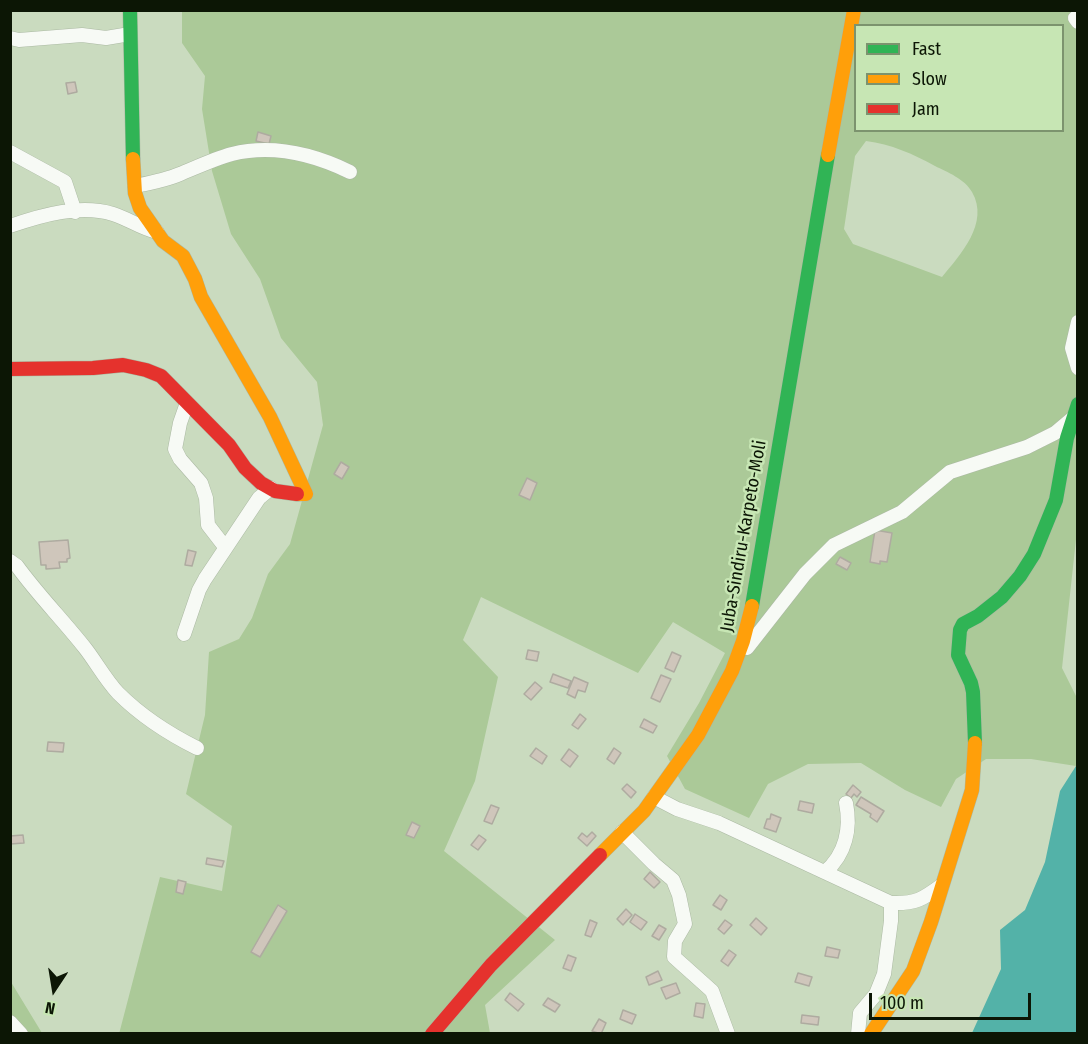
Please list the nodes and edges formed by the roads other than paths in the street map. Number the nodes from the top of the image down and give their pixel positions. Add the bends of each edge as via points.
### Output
1 (130, 10) edge
2 (854, 10) edge
3 (130, 34) junction
4 (10, 38) edge
5 (10, 152) edge
6 (350, 172) dead end
7 (135, 186) junction
8 (75, 212) junction
9 (10, 226) edge
10 (157, 232) junction
11 (1077, 322) edge
12 (1077, 368) edge
13 (10, 369) edge
14 (187, 403) junction
15 (1076, 411) edge
16 (271, 488) junction
17 (225, 547) junction
18 (10, 561) edge
19 (184, 634) dead end
20 (747, 648) dead end
21 (197, 748) dead end
22 (654, 797) junction
23 (846, 803) dead end
24 (622, 832) junction
25 (825, 872) junction
26 (942, 885) junction
27 (891, 903) junction
28 (10, 1022) edge
29 (21, 1034) edge
30 (432, 1034) edge
31 (728, 1034) edge
32 (858, 1034) edge
33 (871, 1034) edge

1 - 3 street
2 - 22 street, Juba-Sindiru-Karpeto-Moli via 743,641 732,671 698,735
3 - 4 street via 106,38
3 - 7 street
5 - 8 street via 65,182
6 - 7 street via 295,152 261,150 233,154 179,175
7 - 10 street via 140,208
8 - 9 street via 54,213
8 - 10 street via 111,213
10 - 16 street via 183,256 201,297 270,417 306,494
11 - 12 street via 1072,348
13 - 14 street via 123,365 161,376
14 - 16 street via 229,445 245,468
14 - 17 street via 175,449 201,483 208,525
15 - 20 street via 1055,433 1027,447 950,472 902,512 834,545 805,574
15 - 26 street via 1056,500 1034,554 1002,597 960,630 958,655 973,692 975,770 968,808
16 - 17 street via 259,498
17 - 19 street via 199,590
18 - 21 street via 85,647 117,692 162,728
22 - 24 street, Juba-Sindiru-Karpeto-Moli
22 - 25 street
23 - 25 street via 847,838
24 - 30 street, Juba-Sindiru-Karpeto-Moli via 491,965
24 - 31 street via 674,880 685,924 675,941 674,957 712,991
25 - 27 street
26 - 27 street via 908,904
26 - 33 street via 913,971
27 - 32 street via 884,974 876,994 860,1013
28 - 29 street

